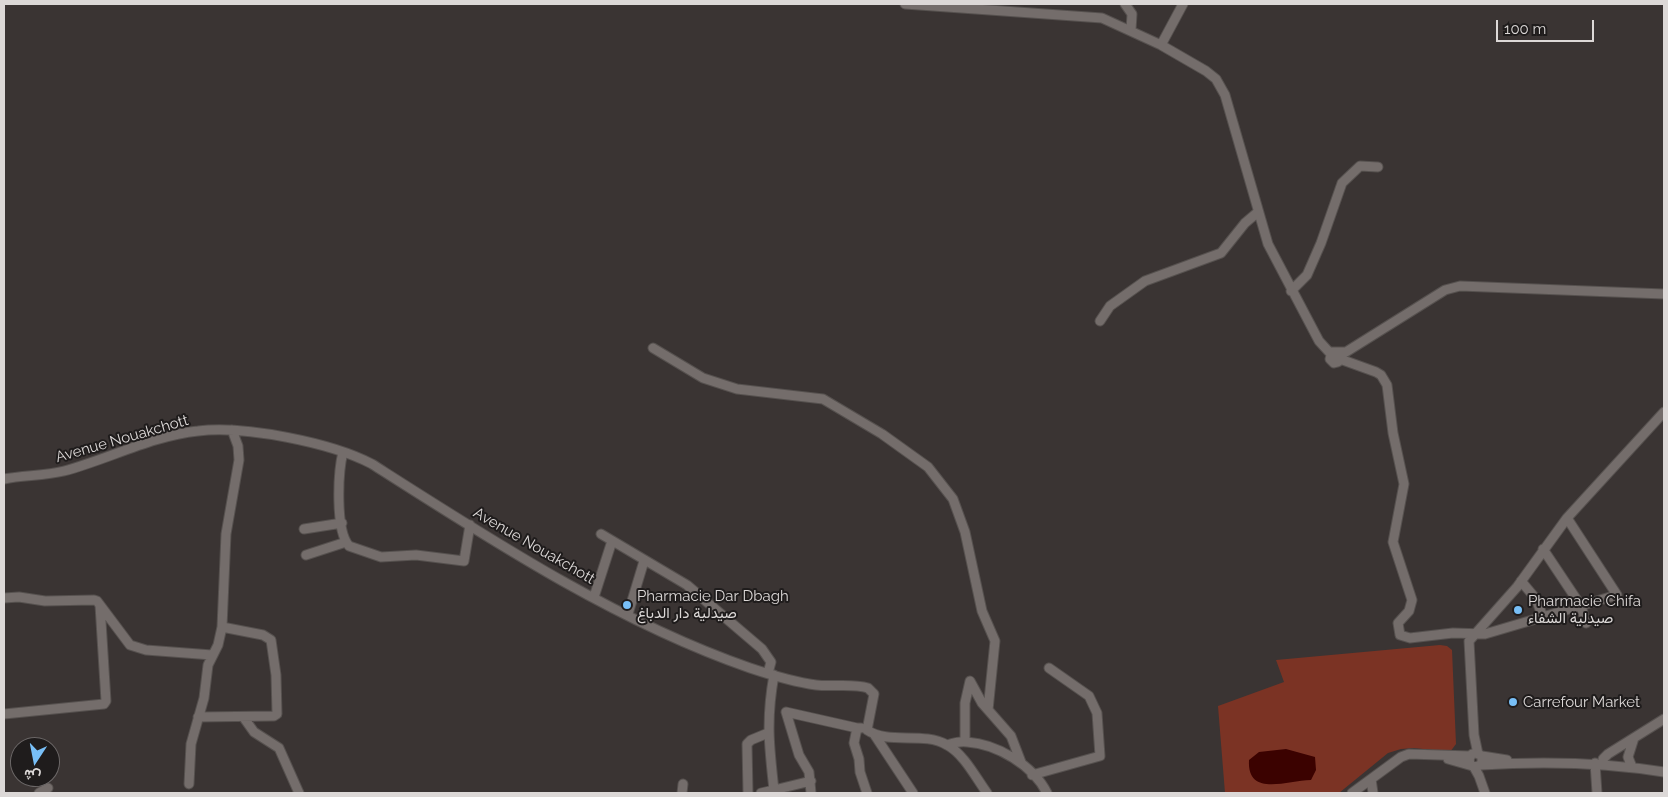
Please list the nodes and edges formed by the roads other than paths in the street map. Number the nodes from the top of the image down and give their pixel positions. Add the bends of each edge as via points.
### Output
1 (905, 4) edge
2 (1124, 4) edge
3 (1184, 4) edge
4 (1131, 30) junction
5 (1161, 45) junction
6 (1378, 168) dead end
7 (1258, 212) junction
8 (1291, 291) junction
9 (1664, 294) edge
10 (1100, 321) dead end
11 (653, 348) dead end
12 (1337, 355) junction
13 (1664, 412) edge
14 (232, 430) junction
15 (343, 452) junction
16 (4, 479) edge
17 (1566, 518) junction
18 (342, 523) junction
19 (470, 525) junction
20 (304, 530) dead end
21 (601, 534) dead end
22 (612, 541) junction
23 (346, 542) junction
24 (1543, 549) junction
25 (306, 555) dead end
26 (644, 561) junction
27 (1521, 580) junction
28 (594, 597) junction
29 (4, 598) edge
30 (100, 605) junction
31 (1581, 606) junction
32 (628, 614) junction
33 (1543, 617) junction
34 (1586, 623) dead end
35 (222, 627) junction
36 (1474, 634) junction
37 (212, 656) junction
38 (1049, 668) dead end
39 (771, 674) junction
40 (988, 710) junction
41 (786, 712) junction
42 (768, 713) junction
43 (4, 714) edge
44 (198, 717) junction
45 (244, 718) junction
46 (1664, 719) edge
47 (861, 728) junction
48 (768, 733) junction
49 (874, 734) junction
50 (1634, 738) junction
51 (965, 741) junction
52 (947, 744) junction
53 (1021, 762) junction
54 (1476, 762) junction
55 (1599, 763) junction
56 (1632, 767) junction
57 (1664, 772) edge
58 (1032, 774) junction
59 (1372, 778) junction
60 (811, 781) junction
61 (189, 784) dead end
62 (683, 784) dead end
63 (48, 788) dead end
64 (774, 790) junction
65 (1047, 792) edge
66 (40, 793) edge
67 (299, 793) edge
68 (682, 793) edge
69 (748, 793) edge
70 (761, 793) edge
71 (811, 793) edge
72 (867, 793) edge
73 (913, 793) edge
74 (987, 793) edge
75 (1352, 793) edge
76 (1373, 793) edge
77 (1485, 793) edge
78 (1597, 793) edge

1 - 4 street via 1090,16
2 - 4 street via 1132,14
3 - 5 street
4 - 5 street
5 - 7 street via 1206,71 1222,87
6 - 8 street via 1360,166 1347,175 1307,274
7 - 8 street via 1268,244
7 - 10 street via 1221,253 1145,281 1110,306
8 - 12 street via 1319,341
9 - 12 street via 1460,286 1445,290 1354,348
11 - 40 street via 703,378 737,389 823,399 882,434 928,467 949,493 956,508 968,543 980,605 995,640
12 - 36 street via 1381,375 1387,385 1404,484 1394,542 1412,600 1409,611 1398,623 1400,635 1410,638
13 - 17 street
14 - 15 street, Avenue Nouakchott
14 - 16 street, Avenue Nouakchott via 198,431 132,447 64,471
14 - 35 street via 239,460 226,534
15 - 18 street via 338,483
15 - 19 street, Avenue Nouakchott via 372,464
17 - 24 street
17 - 31 street via 1617,595
18 - 20 street
18 - 23 street
19 - 23 street via 466,556 462,561 416,555 377,556
19 - 28 street, Avenue Nouakchott
21 - 22 street
22 - 26 street
22 - 28 street
23 - 25 street
24 - 27 street
24 - 31 street
26 - 32 street
26 - 39 street via 687,585 762,649 771,662
27 - 33 street via 1536,599
27 - 36 street via 1502,606
28 - 32 street, Avenue Nouakchott
29 - 30 street via 94,600
30 - 37 street via 126,641 136,647
30 - 43 street via 104,704
31 - 33 street
31 - 34 street
32 - 39 street, Avenue Nouakchott via 686,644
33 - 36 street via 1485,634
35 - 37 street
35 - 45 street via 263,634 272,644 277,714
36 - 54 street via 1469,647
37 - 44 street
38 - 58 street via 1089,696 1097,713 1100,756
39 - 42 street
39 - 47 street, Avenue Nouakchott via 815,685 868,688 874,694 873,700
40 - 51 street via 969,681 965,703
40 - 53 street via 1011,736
41 - 42 street
41 - 47 street
41 - 60 street
42 - 48 street
44 - 45 street
44 - 61 street via 191,744
45 - 67 street via 254,732 278,748
46 - 50 street
47 - 49 street
47 - 72 street via 854,743
48 - 64 street
48 - 69 street via 747,744
49 - 52 street
49 - 73 street
50 - 55 street
50 - 56 street via 1628,757
51 - 52 street
51 - 53 street via 995,749
52 - 74 street
53 - 58 street
54 - 55 street
54 - 59 street via 1414,754 1401,757
54 - 77 street
55 - 56 street
55 - 78 street
56 - 57 street
58 - 65 street
59 - 75 street
59 - 76 street
60 - 64 street
60 - 71 street
62 - 68 street
63 - 66 street
64 - 70 street

